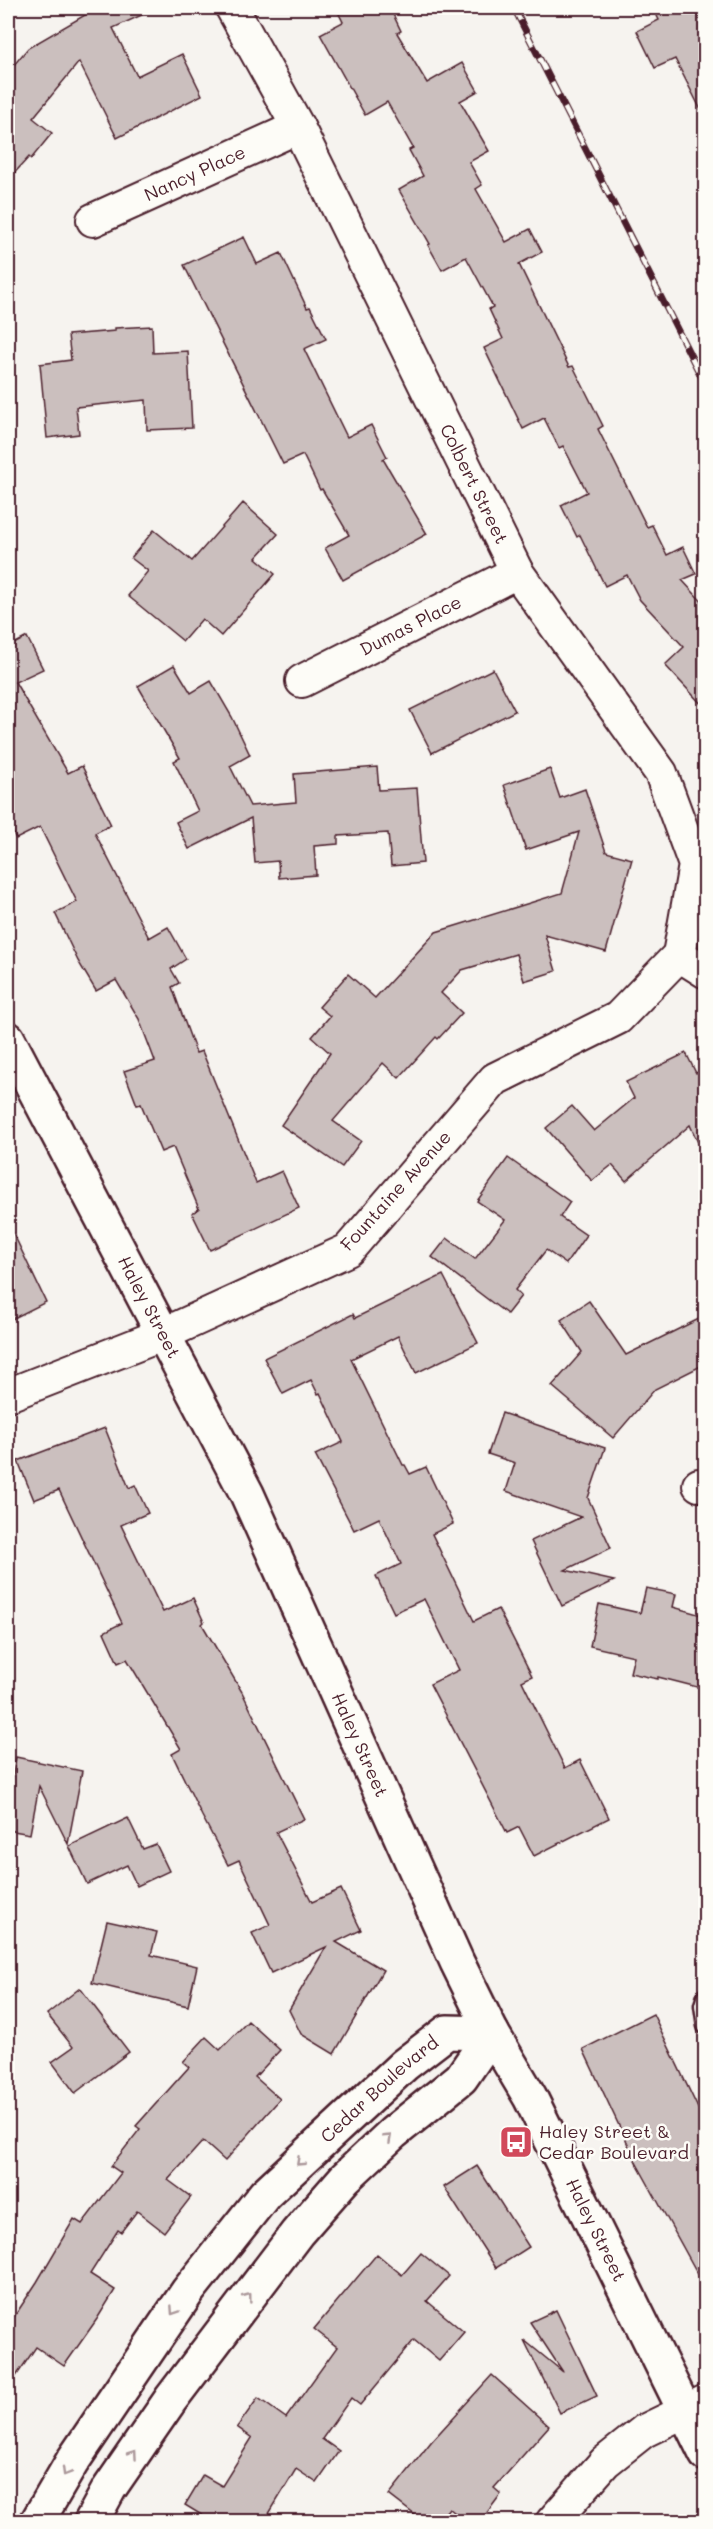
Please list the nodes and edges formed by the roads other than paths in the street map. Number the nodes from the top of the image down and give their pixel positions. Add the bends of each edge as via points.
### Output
1 (231, 8) edge
2 (298, 127) junction
3 (93, 220) dead end
4 (517, 572) junction
5 (302, 681) dead end
6 (679, 955) junction
7 (705, 972) edge
8 (8, 1039) edge
9 (164, 1334) junction
10 (8, 1395) edge
11 (705, 1996) edge
12 (705, 2026) edge
13 (492, 2033) junction
14 (695, 2407) edge
15 (705, 2454) edge
16 (37, 2522) edge
17 (91, 2522) edge
18 (552, 2522) edge

1 - 2 street, Colbert Street
2 - 3 street, Nancy Place
2 - 4 street, Colbert Street
4 - 5 street, Dumas Place
4 - 6 street, Colbert Street via 662,774 695,865
6 - 7 street
6 - 9 street, Fountaine Avenue via 618,1018 495,1079 348,1250
8 - 9 street, Haley Street
9 - 10 street, Fountaine Avenue
9 - 13 street, Haley Street via 247,1494
11 - 12 lane
13 - 14 street, Haley Street
13 -> 16 street, Cedar Boulevard via 447,2032 404,2065 265,2194 188,2291 72,2462
17 -> 13 street via 171,2399 297,2233 345,2178 462,2078
14 - 15 street, Haley Street
14 - 18 street via 644,2431 605,2462

